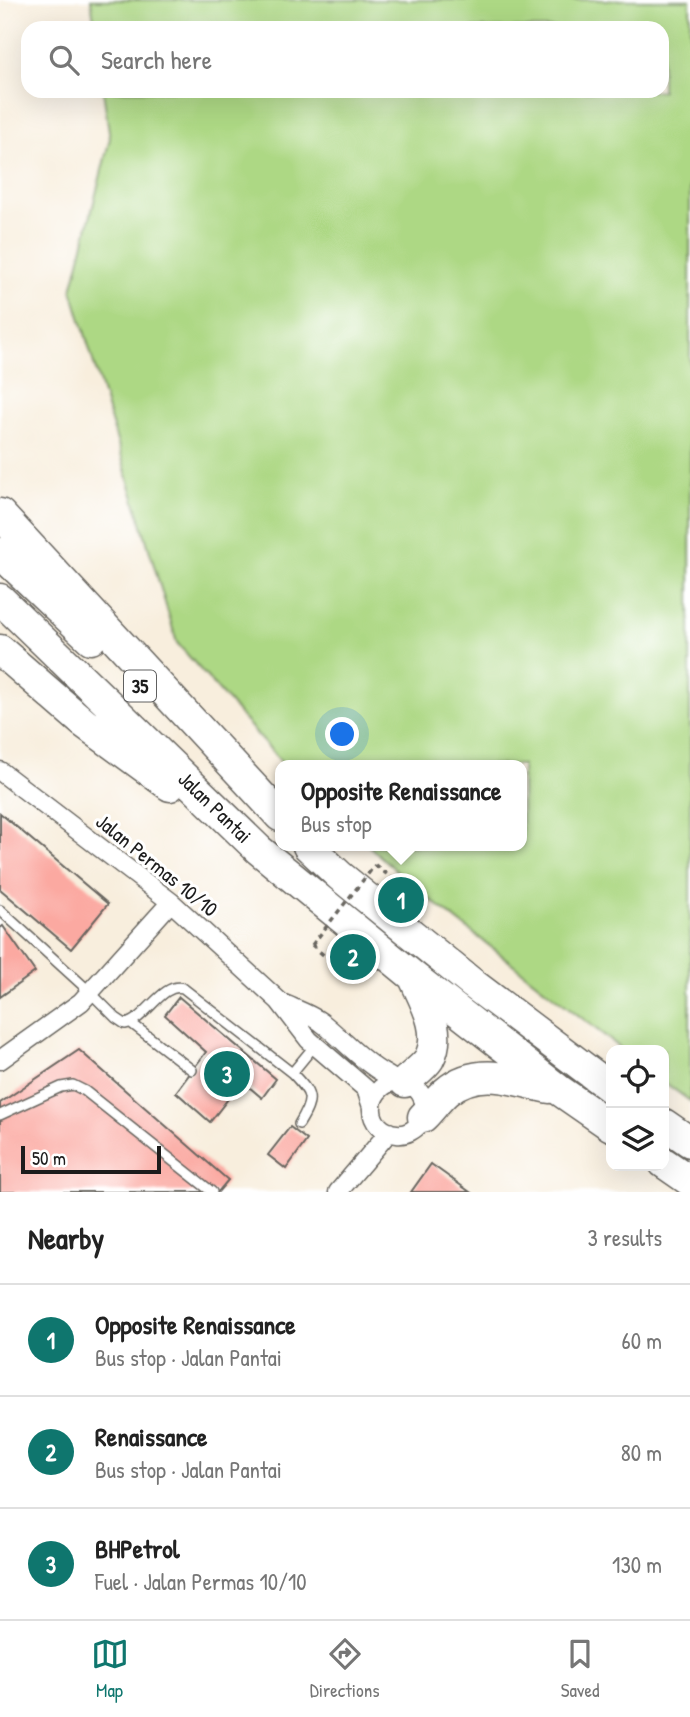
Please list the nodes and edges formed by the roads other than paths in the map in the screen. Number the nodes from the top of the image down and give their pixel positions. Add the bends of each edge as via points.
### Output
1 (0, 514) edge
2 (0, 553) edge
3 (0, 599) edge
4 (0, 650) edge
5 (0, 771) edge
6 (275, 813) edge
7 (275, 813) edge
8 (258, 850) junction
9 (313, 851) edge
10 (171, 902) junction
11 (1, 912) edge
12 (414, 977) junction
13 (90, 992) junction
14 (279, 1001) junction
15 (131, 1023) junction
16 (315, 1045) junction
17 (0, 1060) edge
18 (192, 1070) dead end
19 (292, 1073) junction
20 (401, 1081) junction
21 (606, 1084) edge
22 (559, 1090) junction
23 (372, 1107) junction
24 (0, 1115) edge
25 (424, 1117) junction
26 (606, 1123) edge
27 (299, 1124) dead end
28 (669, 1127) edge
29 (389, 1132) junction
30 (690, 1142) edge
31 (669, 1166) edge
32 (690, 1181) edge
33 (212, 1192) edge
34 (338, 1192) edge

1 - 6 highway
2 - 7 highway, Jalan Pantai / 35
3 - 8 highway, Jalan Pantai / 35
4 - 8 highway via 84,723
5 - 10 street, Jalan Permas 10/10
8 - 12 highway, Jalan Pantai / 35
9 - 21 highway via 473,984
10 - 13 street
10 - 14 street, Jalan Permas 10/10
11 - 13 lane
12 - 20 highway via 430,1013 435,1040 428,1060
12 - 22 highway, Jalan Pantai / 35
13 - 15 lane via 116,1018
13 - 17 street
14 - 16 street, Jalan Permas 10/10
14 - 20 street, Jalan Permas 10/10 via 318,1020 379,1070
15 - 18 lane
15 - 19 lane via 177,986
16 - 19 lane
16 - 23 street, Jalan Permas 10/10 via 366,1089
19 - 27 lane via 308,1092 309,1108
20 - 23 street via 389,1082 377,1092
20 - 25 street via 419,1091
22 - 25 highway via 499,1076 471,1077 447,1091
22 - 26 highway, Jalan Pantai / 35
23 - 29 street via 376,1122
24 - 33 lane via 73,1085
25 - 29 street via 413,1130
28 - 30 highway
29 - 34 street
31 - 32 highway

